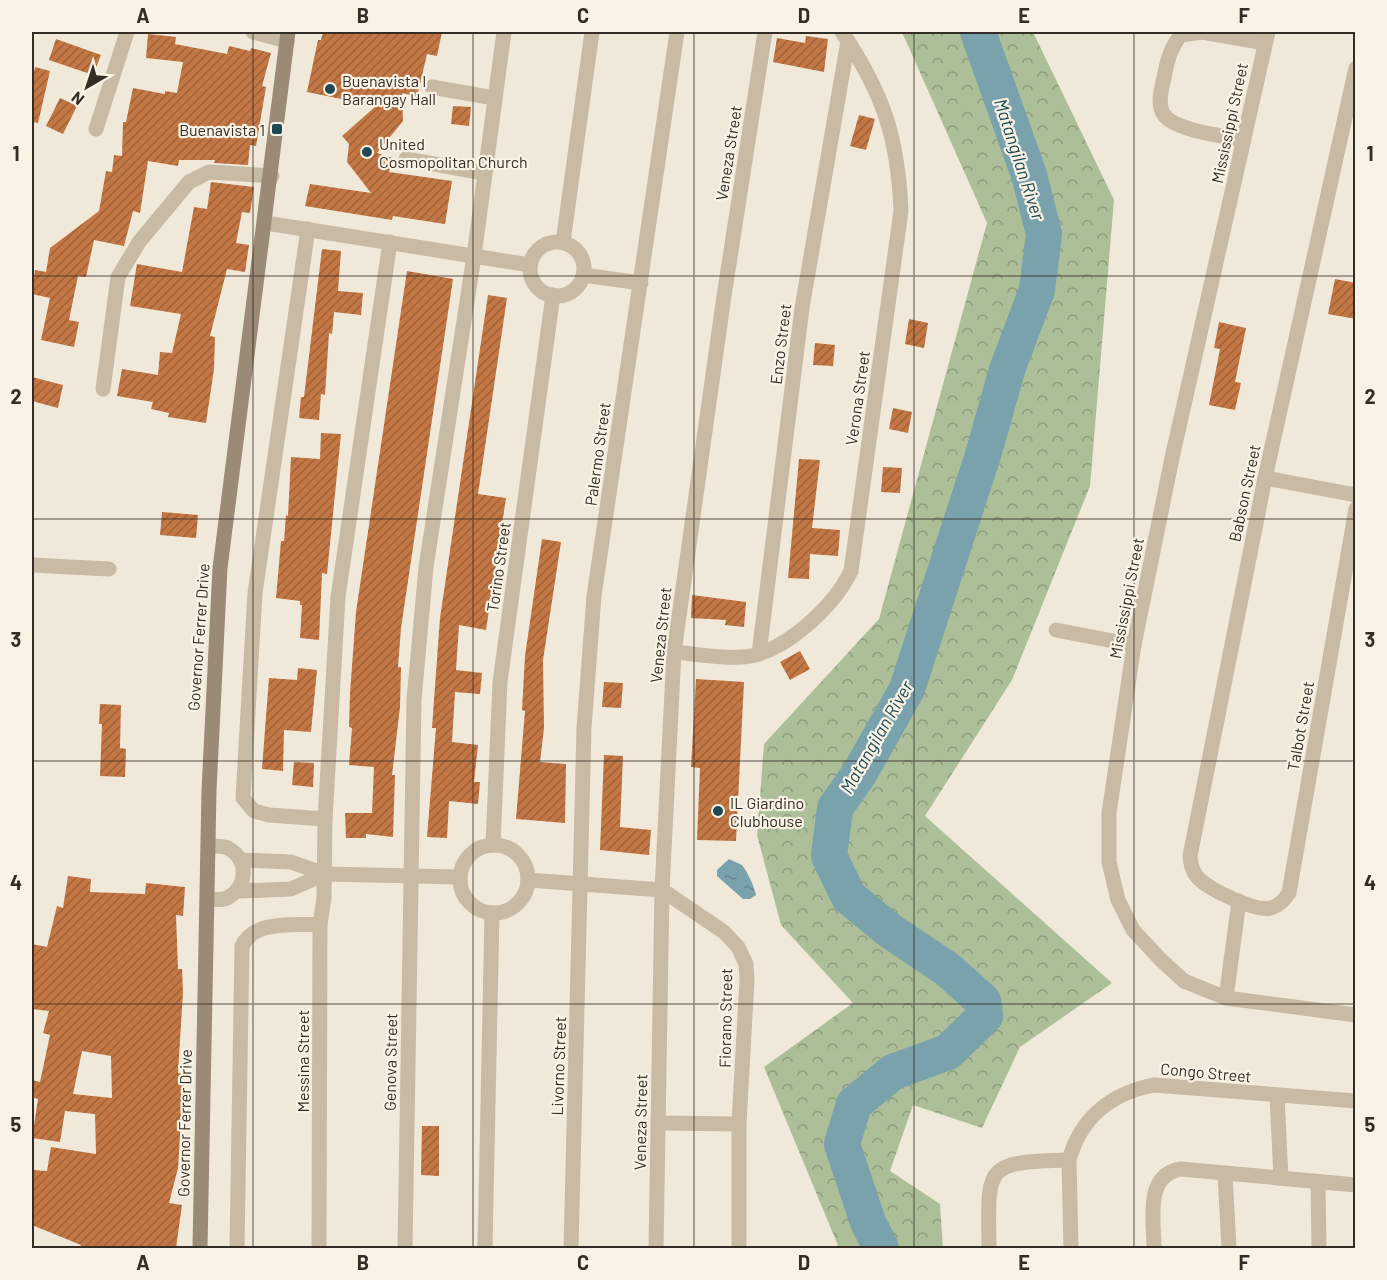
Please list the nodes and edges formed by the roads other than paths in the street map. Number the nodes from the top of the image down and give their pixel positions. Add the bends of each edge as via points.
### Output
1 (127, 32) edge
2 (253, 32) edge
3 (504, 32) edge
4 (592, 32) edge
5 (677, 32) edge
6 (765, 32) edge
7 (288, 36) edge
8 (845, 36) edge
9 (1266, 37) edge
10 (1356, 68) edge
11 (432, 87) dead end
12 (494, 98) junction
13 (96, 129) dead end
14 (1244, 140) junction
15 (406, 159) dead end
16 (484, 173) junction
17 (272, 176) junction
18 (266, 223) junction
19 (308, 229) junction
20 (390, 242) junction
21 (562, 242) junction
22 (474, 256) junction
23 (530, 265) junction
24 (583, 275) junction
25 (640, 283) junction
26 (553, 295) junction
27 (104, 388) dead end
28 (1265, 478) junction
29 (1356, 495) edge
30 (1356, 509) edge
31 (32, 565) edge
32 (109, 569) dead end
33 (1056, 630) dead end
34 (1134, 645) junction
35 (674, 652) junction
36 (759, 654) junction
37 (325, 819) junction
38 (493, 845) junction
39 (209, 846) junction
40 (241, 860) junction
41 (325, 874) junction
42 (411, 876) junction
43 (459, 877) junction
44 (528, 880) junction
45 (581, 884) junction
46 (662, 890) junction
47 (238, 891) junction
48 (208, 899) junction
49 (1239, 901) junction
50 (492, 913) junction
51 (320, 924) junction
52 (1226, 998) junction
53 (1356, 1015) edge
54 (1277, 1096) junction
55 (1356, 1101) edge
56 (658, 1123) junction
57 (739, 1124) junction
58 (1069, 1160) junction
59 (1225, 1174) junction
60 (1281, 1178) junction
61 (1318, 1182) junction
62 (1356, 1185) edge
63 (200, 1248) edge
64 (237, 1248) edge
65 (319, 1248) edge
66 (405, 1248) edge
67 (485, 1248) edge
68 (571, 1248) edge
69 (656, 1248) edge
70 (739, 1248) edge
71 (989, 1248) edge
72 (1071, 1248) edge
73 (1154, 1248) edge
74 (1229, 1248) edge
75 (1319, 1248) edge

1 - 13 street
2 - 7 street
3 - 12 street, Genova Street
4 - 21 street
5 - 25 street, Palermo Street
6 - 35 street, Veneza Street
7 - 17 main road, Governor Ferrer Drive
8 - 36 street, Enzo Street via 802,308
8 - 36 street, Verona Street via 891,128 899,168 901,211 851,571 813,619 778,646
9 - 14 street, Mississippi Street
9 - 14 street via 1202,32 1181,35 1168,57 1161,89 1164,115 1174,123
10 - 28 street, Babson Street
11 - 12 street
12 - 16 street, Genova Street
14 - 34 street, Mississippi Street
15 - 16 street
16 - 22 street, Genova Street
17 - 18 main road, Governor Ferrer Drive
17 - 27 street via 209,172 189,182 139,242 118,277
18 - 19 street
18 - 39 main road, Governor Ferrer Drive via 220,568
19 - 20 street
19 - 37 street via 255,593 243,798 254,811 269,815
20 - 22 street
20 - 37 street, Messina Street via 338,597
21 - 23 street via 541,247
21 - 24 street via 579,254
22 - 23 street
22 - 42 street, Genova Street via 426,567 414,700
23 - 26 street via 535,285
24 - 25 street
24 - 26 street via 569,293
25 - 45 street, Palermo Street via 594,596 584,728
26 - 38 street, Torino Street via 500,682
28 - 29 street
28 - 49 street, Babson Street via 1190,856 1191,868 1198,878
30 - 49 street, Talbot Street via 1289,893 1280,905 1268,909
31 - 32 street
33 - 34 street
34 - 52 street, Mississippi Street via 1108,813 1109,862 1118,900 1133,930 1184,981
35 - 36 street, Verona Street via 729,657
35 - 46 street, Veneza Street
37 - 41 street, Messina Street
38 - 43 street via 470,854
38 - 44 street via 518,855
39 - 40 street via 227,847
39 - 48 main road, Governor Ferrer Drive
40 - 41 street via 291,862
40 - 47 street via 244,876
41 - 42 street
41 - 47 street via 291,889
41 - 51 street, Messina Street
42 - 43 street
42 - 66 street, Genova Street
43 - 50 street via 468,902
44 - 45 street, Fiorano Street
44 - 50 street via 517,904
45 - 46 street, Fiorano Street
45 - 68 street, Livorno Street
46 - 56 street, Veneza Street
46 - 57 street, Fiorano Street via 724,932 738,947 746,964
47 - 48 street via 224,900
48 - 63 main road, Governor Ferrer Drive
49 - 52 street
50 - 67 street
51 - 64 street via 261,928 246,938 242,946
51 - 65 street, Messina Street
52 - 53 street, Mississippi Street
54 - 55 street, Congo Street
54 - 58 street, Congo Street via 1154,1085 1131,1090 1097,1113 1083,1129
54 - 60 street
56 - 57 street
56 - 69 street, Veneza Street
57 - 70 street, Fiorano Street
58 - 71 street via 1021,1161 1006,1165 997,1173 988,1194
58 - 72 street, Congo Street
59 - 60 street
59 - 73 street via 1181,1169 1162,1176 1153,1194
59 - 74 street
60 - 61 street
61 - 62 street
61 - 75 street

